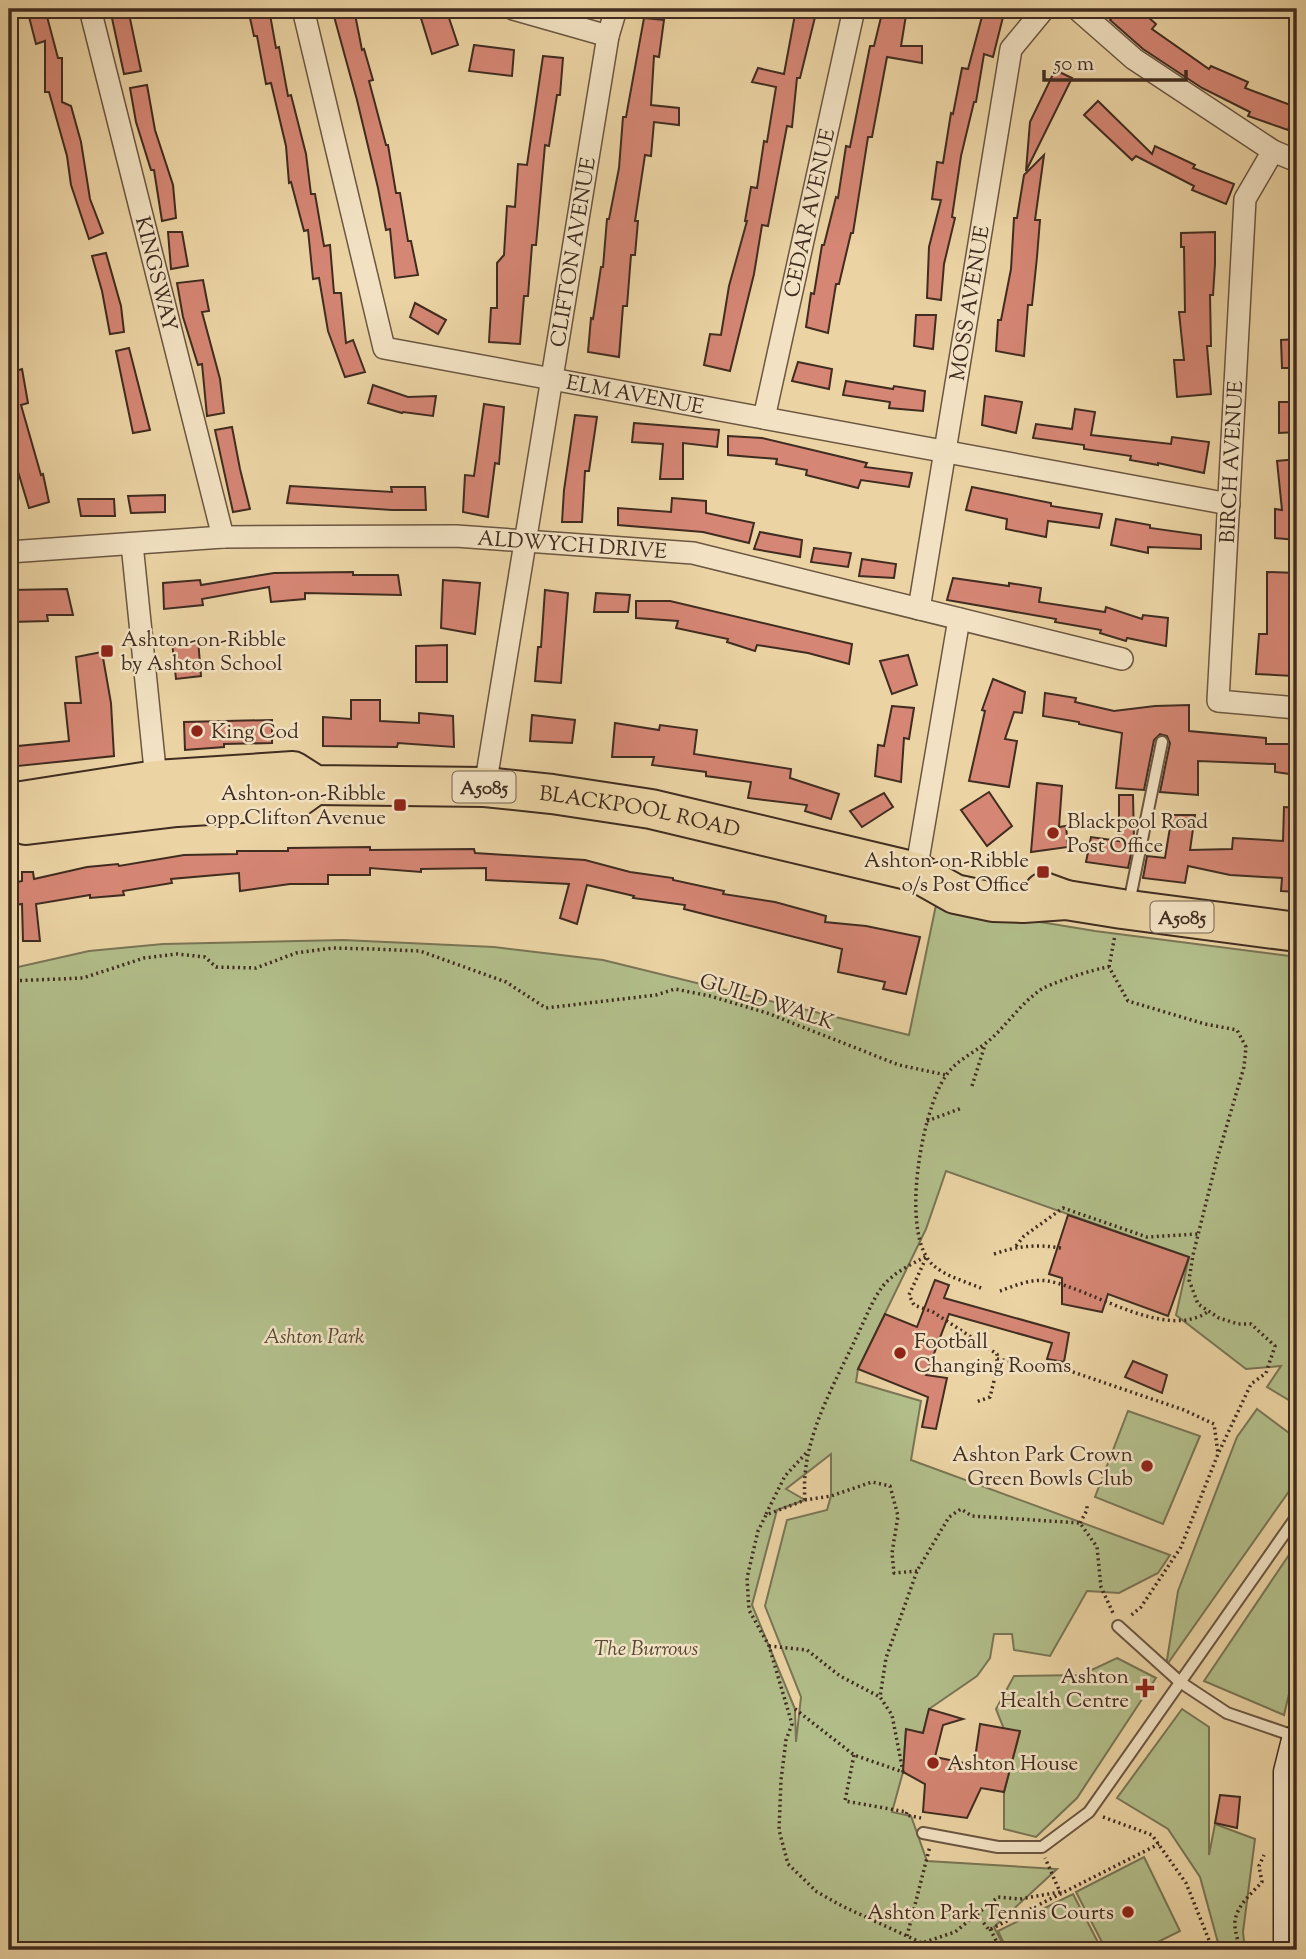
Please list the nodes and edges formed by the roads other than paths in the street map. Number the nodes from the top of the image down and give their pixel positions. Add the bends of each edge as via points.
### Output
1 (90, 9) edge
2 (303, 9) edge
3 (513, 9) edge
4 (616, 9) edge
5 (854, 9) edge
6 (1044, 9) edge
7 (1077, 9) edge
8 (608, 36) junction
9 (1273, 151) junction
10 (1297, 161) edge
11 (552, 379) junction
12 (765, 418) junction
13 (945, 452) junction
14 (1229, 504) junction
15 (223, 537) junction
16 (527, 540) junction
17 (132, 544) junction
18 (9, 552) edge
19 (919, 609) junction
20 (959, 619) junction
21 (1122, 659) dead end
22 (1297, 708) edge
23 (1162, 741) dead end
24 (485, 787) junction
25 (158, 795) junction
26 (9, 803) edge
27 (9, 826) edge
28 (916, 872) junction
29 (1127, 910) junction
30 (1297, 932) edge
31 (1297, 1517) edge
32 (1118, 1626) road end
33 (1180, 1682) junction
34 (1297, 1739) edge
35 (928, 1833) road end
36 (1289, 1950) edge

1 - 15 street, KINGSWAY
2 - 11 street, ELM AVENUE via 384,348
3 - 8 street
4 - 8 street, CLIFTON AVENUE
5 - 12 street, CEDAR AVENUE
6 - 13 street, MOSS AVENUE via 1011,49
7 - 9 street via 1134,59
8 - 11 street, CLIFTON AVENUE
9 - 10 street
9 - 14 street, BIRCH AVENUE via 1245,200
11 - 12 street, ELM AVENUE
11 - 16 street, CLIFTON AVENUE
12 - 13 street, ELM AVENUE
13 - 14 street, ELM AVENUE
13 - 19 street, MOSS AVENUE
14 - 22 street, BIRCH AVENUE via 1218,701
15 - 16 street, ALDWYCH DRIVE
15 - 17 street, ALDWYCH DRIVE
16 - 19 street, ALDWYCH DRIVE via 693,553
16 - 24 street, CLIFTON AVENUE
17 - 18 street, ALDWYCH DRIVE
17 - 25 street
19 - 20 street, ALDWYCH DRIVE
20 - 21 street, ALDWYCH DRIVE
20 - 28 street
23 - 29 lane
24 - 25 highway, BLACKPOOL ROAD / A5085 via 315,785 293,771
24 - 28 highway, BLACKPOOL ROAD / A5085 via 651,808
25 - 26 highway, BLACKPOOL ROAD / A5085
25 - 27 highway, BLACKPOOL ROAD / A5085
28 - 29 highway, BLACKPOOL ROAD / A5085 via 955,894 993,902 1066,901
29 - 30 highway, BLACKPOOL ROAD / A5085
31 - 33 lane
32 - 33 lane
33 - 34 lane via 1227,1713
33 - 35 lane via 1089,1812 1042,1847 998,1847
34 - 36 street via 1289,1772

